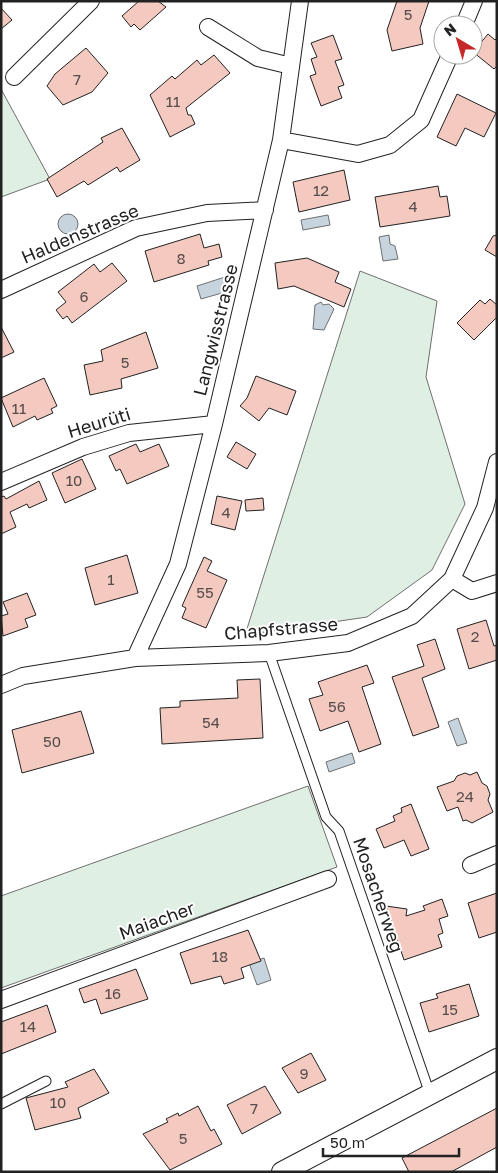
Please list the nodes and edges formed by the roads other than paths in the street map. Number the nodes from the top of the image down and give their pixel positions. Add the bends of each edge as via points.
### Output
1 (91, 1) edge
2 (300, 1) edge
3 (474, 1) edge
4 (468, 15) edge
5 (208, 27) dead end
6 (446, 65) edge
7 (291, 66) junction
8 (14, 77) dead end
9 (281, 140) junction
10 (266, 210) junction
11 (1, 290) edge
12 (214, 424) junction
13 (497, 462) edge
14 (1, 482) edge
15 (452, 579) junction
16 (497, 583) edge
17 (269, 653) junction
18 (135, 658) junction
19 (1, 685) edge
20 (497, 854) edge
21 (471, 865) dead end
22 (328, 879) dead end
23 (1, 1000) edge
24 (497, 1059) edge
25 (46, 1081) dead end
26 (430, 1094) junction
27 (1, 1104) edge
28 (282, 1172) edge

1 - 8 street
2 - 7 street, Langwisstrasse
3 - 4 street
5 - 7 street via 258,58
6 - 9 street via 421,120 390,145 358,154
7 - 9 street, Langwisstrasse
9 - 10 street, Langwisstrasse
10 - 11 street, Haldenstrasse via 207,213 136,228
10 - 12 street, Langwisstrasse
12 - 14 street, Heurüti via 129,432
12 - 18 street, Langwisstrasse via 178,564
13 - 15 street, Chapfstrasse via 485,508
15 - 16 street via 472,591
15 - 17 street, Chapfstrasse via 412,616 348,643
17 - 18 street, Chapfstrasse
17 - 26 lane, Mosacherweg via 326,817 339,830
18 - 19 street, Chapfstrasse via 23,676
20 - 21 street
22 - 23 street, Maiacher
24 - 26 street
25 - 27 lane
26 - 28 street

